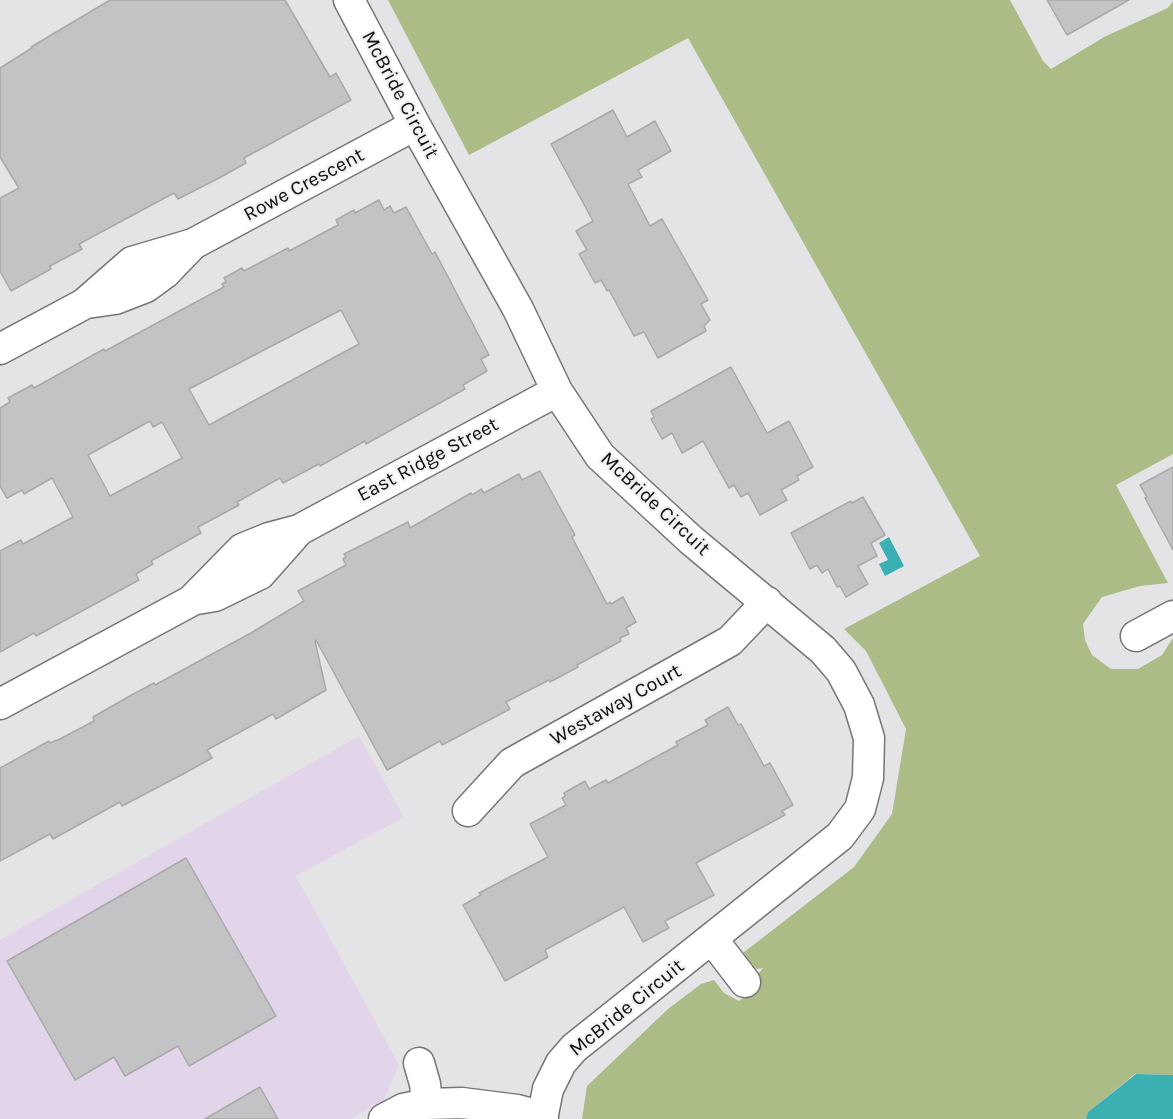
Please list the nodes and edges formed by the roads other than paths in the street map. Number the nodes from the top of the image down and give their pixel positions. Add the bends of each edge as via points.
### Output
1 (349, 0) edge
2 (415, 125) junction
3 (0, 349) edge
4 (557, 391) junction
5 (767, 602) junction
6 (1173, 616) edge
7 (1136, 636) dead end
8 (0, 704) edge
9 (468, 811) dead end
10 (712, 939) junction
11 (745, 982) dead end
12 (419, 1063) dead end
13 (427, 1104) junction
14 (543, 1118) edge
15 (384, 1119) edge

1 - 2 street, McBride Circuit
2 - 3 street, Rowe Crescent via 193,244 132,262 84,304
2 - 4 street, McBride Circuit via 518,309
4 - 5 street, McBride Circuit via 600,456 691,540
4 - 8 street, East Ridge Street via 299,530 242,549 191,601
5 - 9 street, Westaway Court via 730,641 512,762
5 - 10 street, McBride Circuit via 823,650 841,671 865,722 869,738 868,778 860,809 840,836
6 - 7 street
10 - 11 street
10 - 14 street, McBride Circuit via 574,1048 548,1089
12 - 13 street
13 - 14 street via 462,1103 517,1110
13 - 15 street via 403,1109

